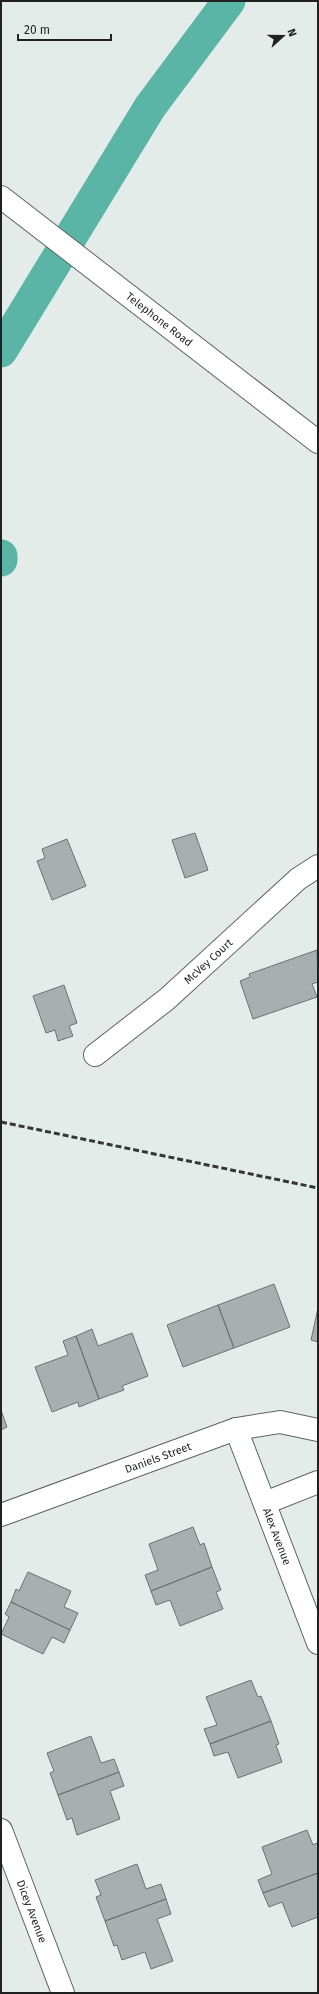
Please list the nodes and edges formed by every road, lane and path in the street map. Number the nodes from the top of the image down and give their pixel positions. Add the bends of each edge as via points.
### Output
1 (1, 197) edge
2 (318, 442) edge
3 (318, 866) edge
4 (96, 1055) dead end
5 (236, 1429) junction
6 (318, 1430) edge
7 (318, 1482) edge
8 (265, 1502) junction
9 (1, 1515) edge
10 (318, 1643) edge
11 (1, 1830) edge
12 (10, 1879) edge
13 (63, 1993) edge

1 - 2 street, Telephone Road
3 - 4 street, McVey Court via 298,879 167,999
5 - 6 street, Daniels Street via 280,1422
5 - 8 street, Alex Avenue
5 - 9 street, Daniels Street
7 - 8 street
8 - 10 street, Alex Avenue
11 - 12 street, Dicey Avenue
12 - 13 street, Dicey Avenue

